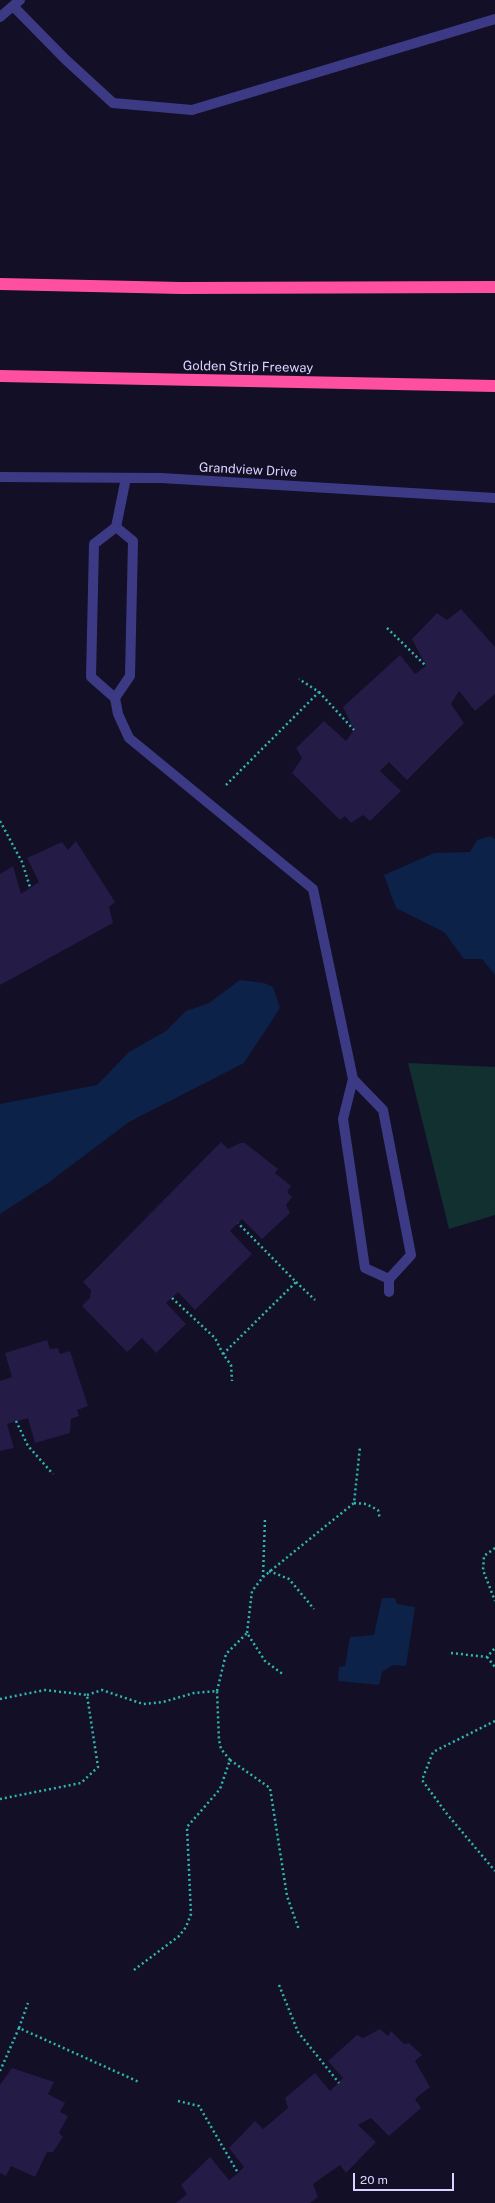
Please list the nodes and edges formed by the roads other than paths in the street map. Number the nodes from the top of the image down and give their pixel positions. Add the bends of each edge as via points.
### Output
1 (17, 3) edge
2 (0, 17) edge
3 (495, 19) edge
4 (0, 284) edge
5 (495, 287) edge
6 (0, 376) edge
7 (495, 386) edge
8 (0, 477) edge
9 (126, 478) junction
10 (495, 498) edge
11 (116, 527) junction
12 (115, 698) junction
13 (354, 1079) junction
14 (389, 1279) junction
15 (389, 1292) dead end

1 - 2 street
1 - 3 street via 65,59 113,103 192,110
4 - 5 highway via 181,288
6 - 7 highway, Golden Strip Freeway
8 - 9 street, Grandview Drive
9 - 10 street, Grandview Drive
9 - 11 street
11 - 12 street via 133,541 130,676
11 - 12 street via 94,544 91,677
12 - 13 street via 118,714 129,738 313,889
13 - 14 street via 343,1119 365,1268
13 - 14 street via 383,1110 411,1256
14 - 15 street

